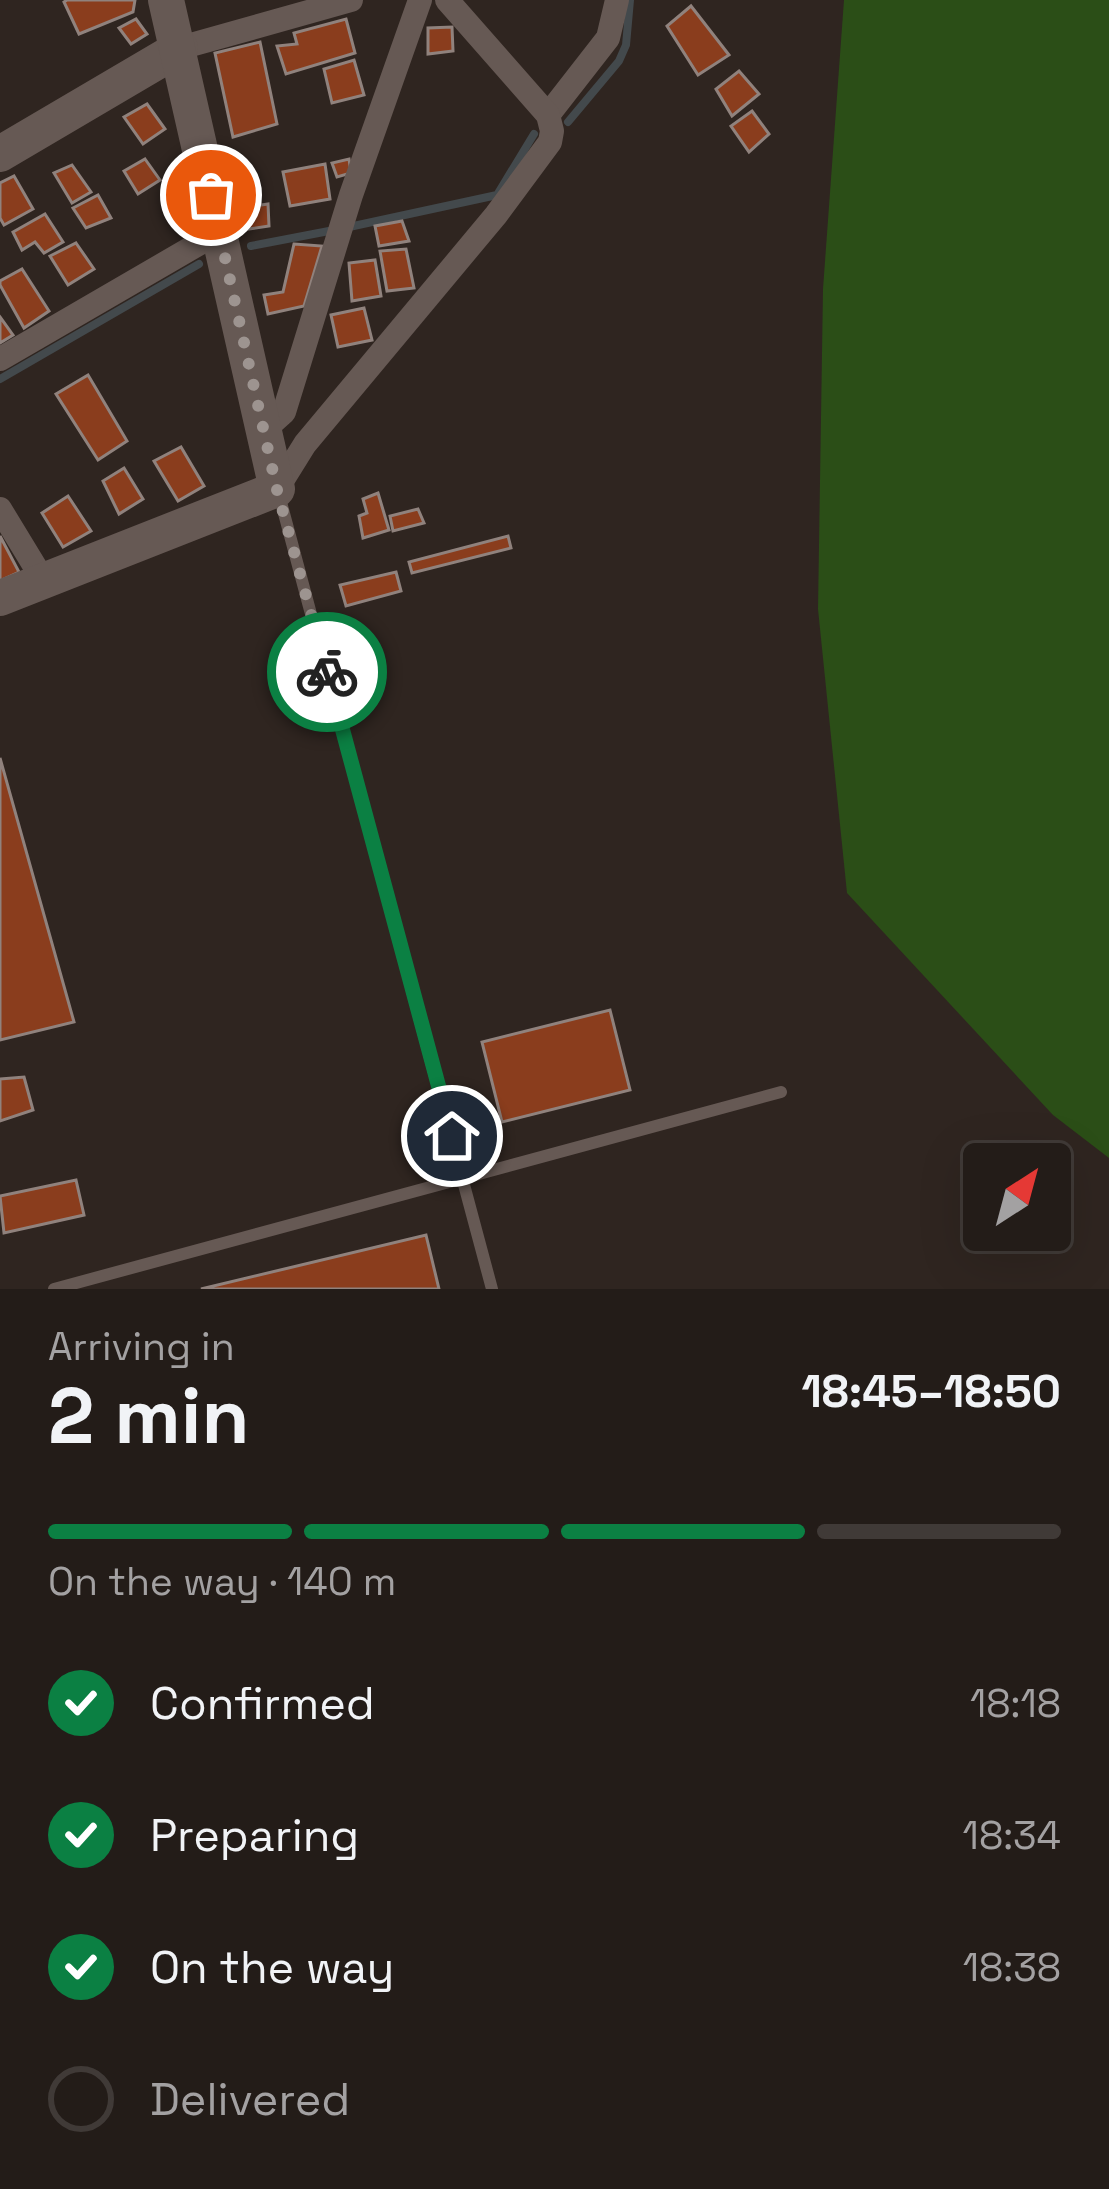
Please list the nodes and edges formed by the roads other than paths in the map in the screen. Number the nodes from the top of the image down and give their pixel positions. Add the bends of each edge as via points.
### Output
1 (166, 0) edge
2 (351, 0) edge
3 (420, 0) edge
4 (447, 0) edge
5 (617, 0) edge
6 (180, 47) junction
7 (548, 115) junction
8 (0, 154) edge
9 (219, 232) junction
10 (0, 359) edge
11 (264, 430) junction
12 (277, 490) junction
13 (0, 509) edge
14 (45, 583) junction
15 (0, 598) edge
16 (781, 1092) dead end
17 (464, 1179) junction
18 (53, 1289) edge
19 (492, 1289) edge

1 - 6 street
2 - 6 street
3 - 11 street via 284,412
4 - 7 street
5 - 7 street via 608,38
6 - 8 street
6 - 9 street
7 - 12 street via 550,142 305,444
9 - 10 street
9 - 11 street
11 - 12 street
12 - 14 street
12 - 17 lane
13 - 14 street
14 - 15 street
16 - 17 lane
17 - 18 lane
17 - 19 lane

